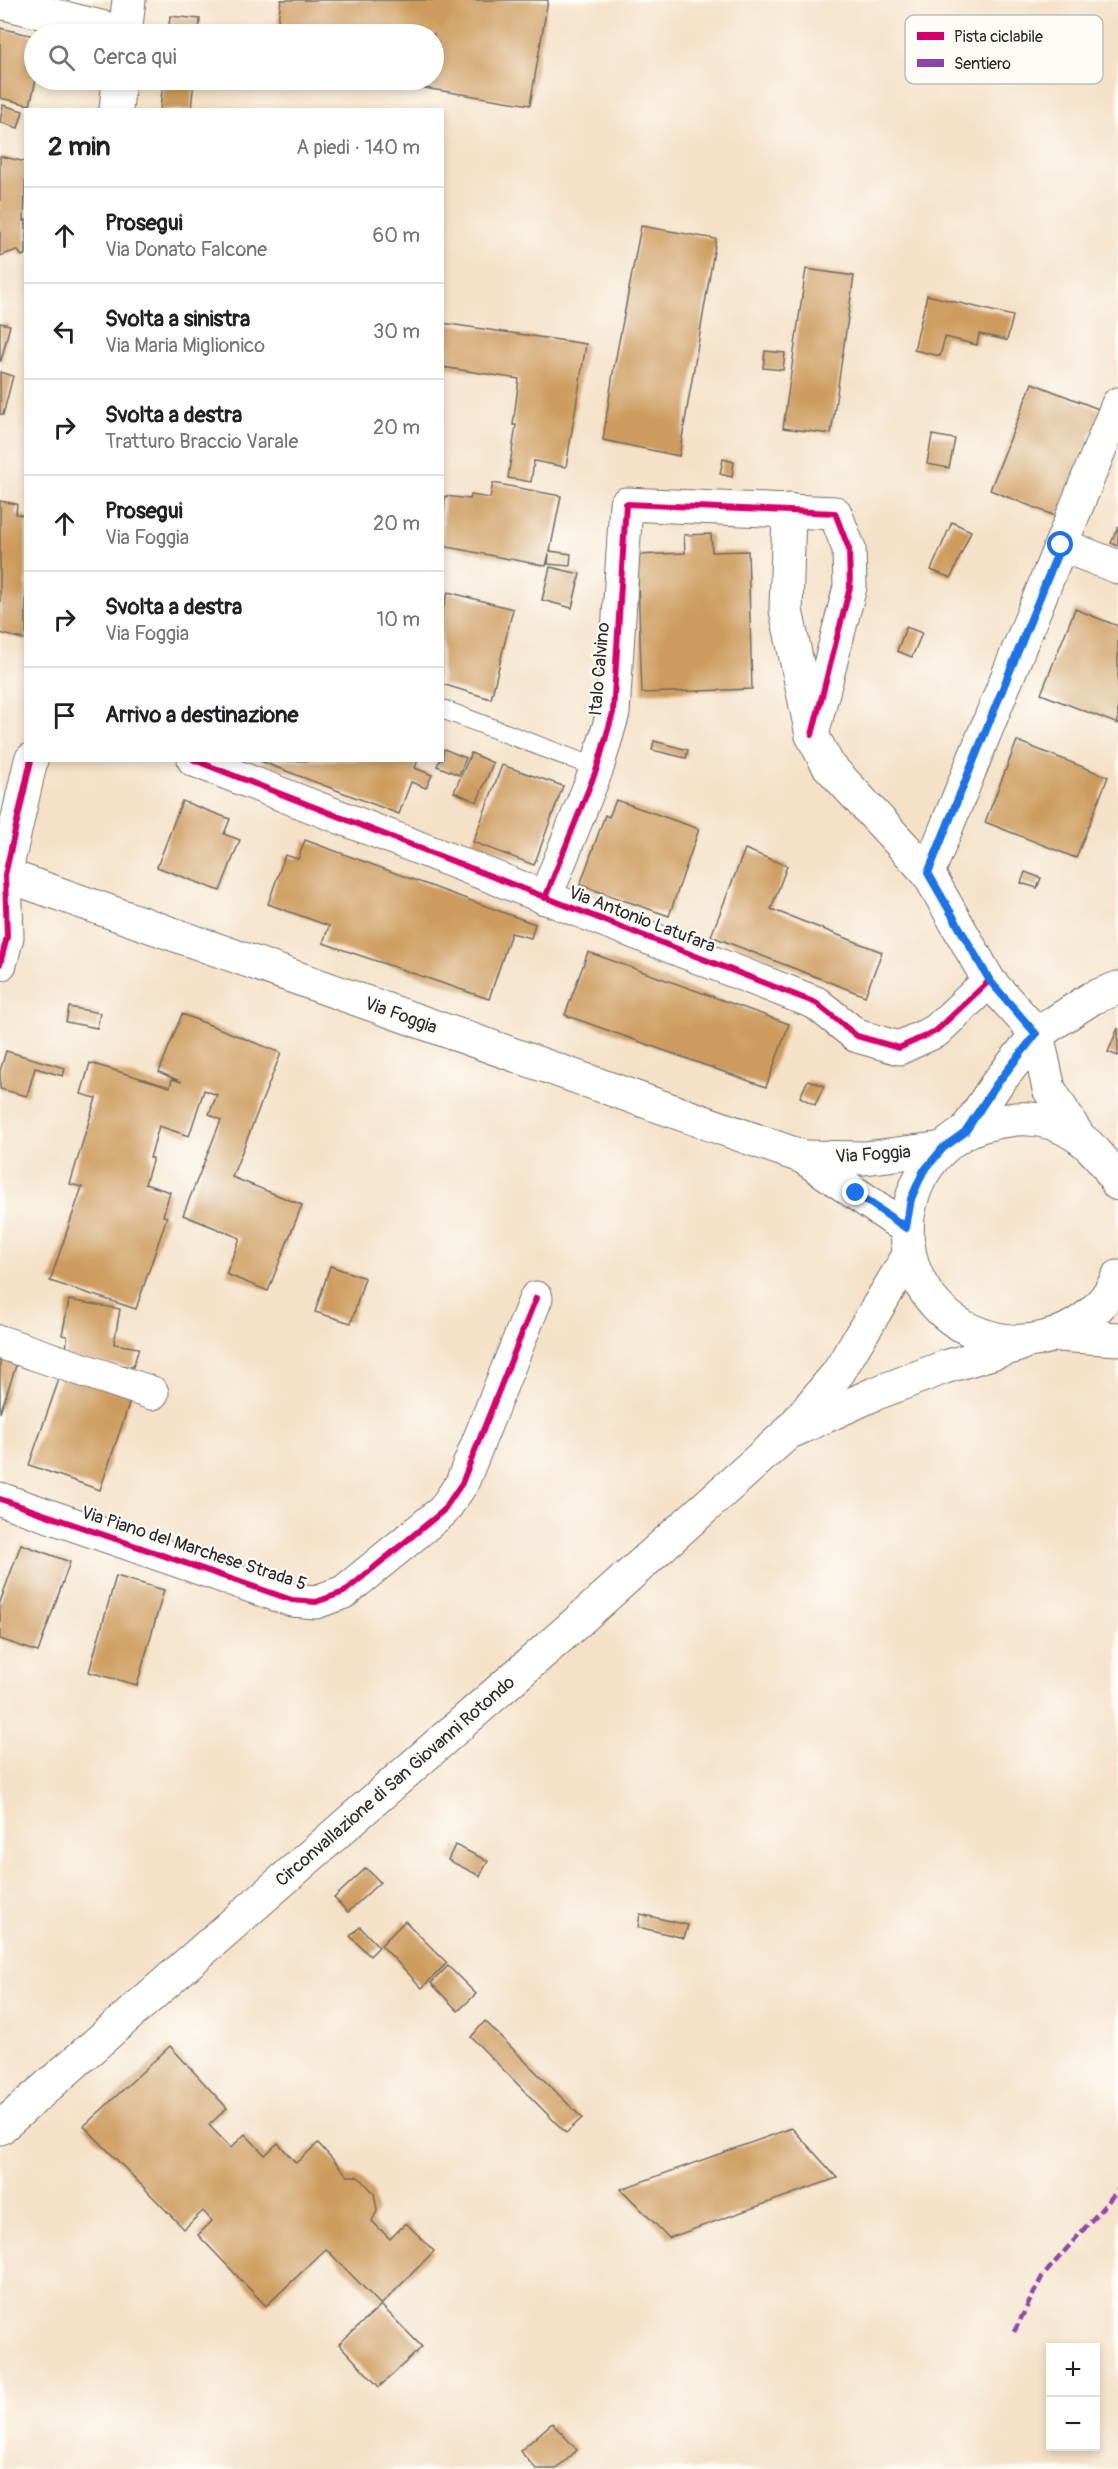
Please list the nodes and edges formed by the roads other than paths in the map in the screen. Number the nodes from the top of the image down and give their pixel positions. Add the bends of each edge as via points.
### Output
1 (129, 0) edge
2 (0, 2) edge
3 (86, 24) edge
4 (126, 24) edge
5 (118, 90) edge
6 (116, 108) edge
7 (1118, 404) edge
8 (789, 510) junction
9 (1061, 545) junction
10 (1118, 567) edge
11 (444, 710) edge
12 (812, 735) junction
13 (31, 762) edge
14 (199, 762) edge
15 (597, 768) junction
16 (928, 873) junction
17 (2, 874) edge
18 (546, 898) junction
19 (0, 963) edge
20 (990, 981) junction
21 (1118, 988) edge
22 (1036, 1034) junction
23 (1078, 1136) junction
24 (954, 1140) junction
25 (803, 1157) junction
26 (1114, 1173) edge
27 (907, 1242) junction
28 (1118, 1276) edge
29 (536, 1298) dead end
30 (1046, 1338) junction
31 (1118, 1339) edge
32 (0, 1342) edge
33 (152, 1393) dead end
34 (788, 1433) junction
35 (0, 1499) edge
36 (0, 2127) edge

1 - 4 street
2 - 3 street
5 - 6 street
7 - 9 street
8 - 12 street via 786,610
8 - 12 street via 835,513 849,549 850,587
8 - 15 street, Italo Calvino via 626,504 613,713
9 - 10 street
9 - 16 street
11 - 15 lane
12 - 16 street via 828,765
13 - 17 street
14 - 18 street, Via Antonio Latufara
15 - 18 street, Italo Calvino
16 - 20 street
17 - 19 street via 7,938
17 - 25 street, Via Foggia
18 - 20 street, Via Antonio Latufara via 816,1003 857,1036 899,1048 936,1031
20 - 22 street
21 - 22 street via 1092,998
22 - 23 street via 1049,1089
22 - 24 street
23 - 24 street, Via Foggia via 1051,1124 1022,1119 993,1122
23 - 26 street, Via Foggia via 1094,1148
24 - 25 street, Via Foggia via 865,1158
24 - 27 street, Via Foggia via 919,1180 911,1199
25 - 27 street, Via Foggia
27 - 30 street via 921,1286 942,1312 969,1331 1001,1341
27 - 34 street, Circonvallazione di San Giovanni Rotondo via 838,1373
28 - 30 street via 1111,1293 1087,1318
29 - 35 street, Via Piano del Marchese Strada 5 via 462,1483 443,1511 344,1592 316,1602 292,1600
30 - 31 street
30 - 34 street, Circonvallazione di San Giovanni Rotondo via 935,1371
32 - 33 street
34 - 36 street, Circonvallazione di San Giovanni Rotondo

